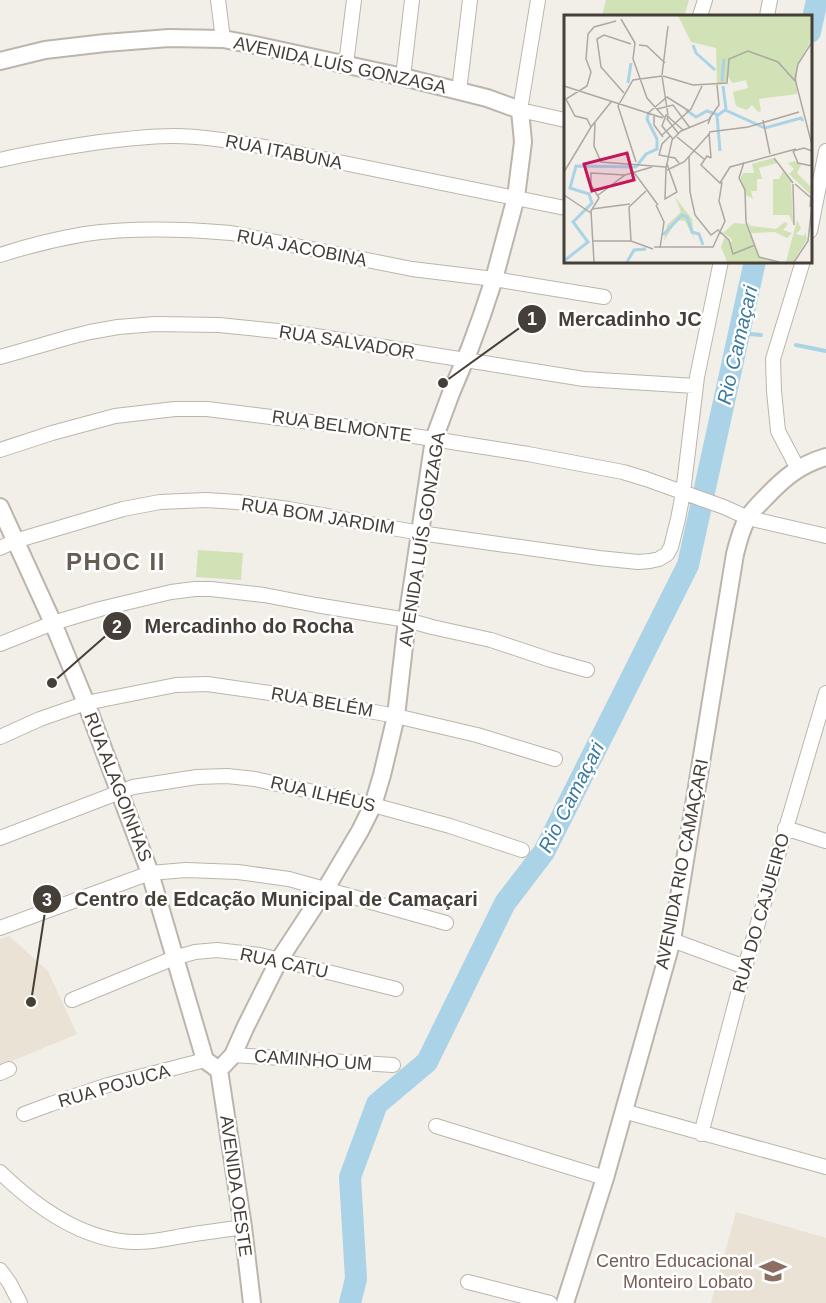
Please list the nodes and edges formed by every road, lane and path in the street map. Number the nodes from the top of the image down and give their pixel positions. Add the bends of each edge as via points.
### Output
1 (218, 0) edge
2 (354, 0) edge
3 (412, 0) edge
4 (470, 0) edge
5 (538, 0) edge
6 (705, 0) edge
7 (770, 0) edge
8 (700, 15) edge
9 (767, 15) edge
10 (223, 39) junction
11 (0, 61) edge
12 (346, 64) junction
13 (403, 77) junction
14 (459, 91) junction
15 (520, 110) junction
16 (564, 120) edge
17 (826, 151) edge
18 (0, 160) edge
19 (516, 197) junction
20 (564, 208) edge
21 (811, 226) edge
22 (0, 255) edge
23 (720, 262) edge
24 (803, 262) edge
25 (494, 279) junction
26 (604, 297) dead end
27 (0, 357) edge
28 (465, 360) junction
29 (695, 386) junction
30 (434, 439) junction
31 (0, 450) edge
32 (826, 457) edge
33 (798, 469) junction
34 (689, 495) junction
35 (0, 507) edge
36 (748, 518) junction
37 (420, 533) junction
38 (826, 536) edge
39 (8, 544) edge
40 (407, 620) junction
41 (53, 623) junction
42 (0, 644) edge
43 (587, 670) dead end
44 (826, 693) edge
45 (86, 703) junction
46 (396, 716) junction
47 (0, 737) edge
48 (555, 759) dead end
49 (120, 792) junction
50 (373, 805) junction
51 (785, 828) junction
52 (0, 838) edge
53 (826, 841) edge
54 (522, 850) dead end
55 (150, 873) junction
56 (326, 890) junction
57 (446, 923) dead end
58 (0, 928) edge
59 (672, 940) junction
60 (174, 958) junction
61 (279, 960) junction
62 (745, 967) junction
63 (396, 988) dead end
64 (72, 1000) dead end
65 (233, 1055) junction
66 (205, 1060) junction
67 (393, 1065) dead end
68 (219, 1070) junction
69 (623, 1111) junction
70 (24, 1114) dead end
71 (436, 1126) dead end
72 (701, 1134) junction
73 (825, 1163) edge
74 (0, 1172) edge
75 (605, 1178) junction
76 (243, 1227) junction
77 (0, 1270) edge
78 (468, 1282) dead end
79 (20, 1303) edge
80 (252, 1303) edge
81 (550, 1303) edge
82 (565, 1303) edge

1 - 10 street
2 - 12 street
3 - 13 street
4 - 14 street
5 - 15 street
6 - 8 street
7 - 9 street
10 - 11 street, AVENIDA LUÍS GONZAGA via 105,43 45,50
10 - 12 street, AVENIDA LUÍS GONZAGA
12 - 13 street, AVENIDA LUÍS GONZAGA
13 - 14 street, AVENIDA LUÍS GONZAGA
14 - 15 street, AVENIDA LUÍS GONZAGA
15 - 16 street
15 - 19 street, AVENIDA LUÍS GONZAGA via 523,142
17 - 21 street
18 - 19 street, RUA ITABUNA via 113,140 184,137 234,141
19 - 20 street, RUA ITABUNA
19 - 25 street, AVENIDA LUÍS GONZAGA
22 - 25 street, RUA JACOBINA via 85,234 198,231 231,233 412,269
23 - 29 street, RUA BOM JARDIM
24 - 33 street via 773,359 778,431
25 - 26 street, RUA JACOBINA
25 - 28 street, AVENIDA LUÍS GONZAGA
27 - 28 street, RUA SALVADOR via 90,332 186,324 297,333
28 - 29 street, RUA SALVADOR via 584,379
28 - 30 street, AVENIDA LUÍS GONZAGA
29 - 34 street, RUA BOM JARDIM
30 - 31 street, RUA BELMONTE via 207,409 175,409 115,416
30 - 34 street, RUA BELMONTE via 623,472
30 - 37 street, AVENIDA LUÍS GONZAGA
32 - 33 street, AVENIDA RIO CAMAÇARI
33 - 36 street, AVENIDA RIO CAMAÇARI
34 - 36 street
34 - 37 street, RUA BOM JARDIM via 667,554 650,561 599,558
35 - 39 street, RUA ALAGOINHAS
36 - 38 street
36 - 59 street, AVENIDA RIO CAMAÇARI via 735,554
37 - 39 street, RUA BOM JARDIM via 258,505 184,500 123,509
37 - 40 street, AVENIDA LUÍS GONZAGA
39 - 41 street, RUA ALAGOINHAS
40 - 41 street via 255,594 195,589
40 - 43 street via 491,640
40 - 46 street, AVENIDA LUÍS GONZAGA
41 - 42 street
41 - 45 street, RUA ALAGOINHAS
44 - 51 street, RUA DO CAJUEIRO
45 - 46 street, RUA BELÉM via 176,685 207,684
45 - 47 street, RUA BELÉM
45 - 49 street, RUA ALAGOINHAS
46 - 48 street, RUA BELÉM
46 - 50 street, AVENIDA LUÍS GONZAGA
49 - 50 street, RUA ILHÉUS via 189,778 227,776
49 - 52 street, RUA ILHÉUS
49 - 55 street, RUA ALAGOINHAS
50 - 54 street, RUA ILHÉUS
50 - 56 street, AVENIDA LUÍS GONZAGA
51 - 53 street
51 - 62 street, RUA DO CAJUEIRO
55 - 56 street via 238,872 289,879
55 - 58 street
55 - 60 street, RUA ALAGOINHAS
56 - 57 street
56 - 61 street, AVENIDA LUÍS GONZAGA
59 - 62 street
59 - 69 street, AVENIDA RIO CAMAÇARI
60 - 61 street, RUA CATU via 217,950
60 - 64 street, RUA CATU
60 - 66 street, RUA ALAGOINHAS
61 - 63 street, RUA CATU
61 - 65 street, AVENIDA LUÍS GONZAGA
62 - 72 street, RUA DO CAJUEIRO
65 - 67 street, CAMINHO UM
65 - 68 street, AVENIDA LUÍS GONZAGA
66 - 68 street
66 - 70 street, RUA POJUCA via 108,1085
68 - 76 street, AVENIDA OESTE
69 - 72 street
69 - 75 street, AVENIDA RIO CAMAÇARI
71 - 75 street
72 - 73 street
74 - 76 street via 59,1220 114,1240 140,1242
75 - 82 street, AVENIDA RIO CAMAÇARI
76 - 80 street, AVENIDA OESTE
77 - 79 street
78 - 81 street

